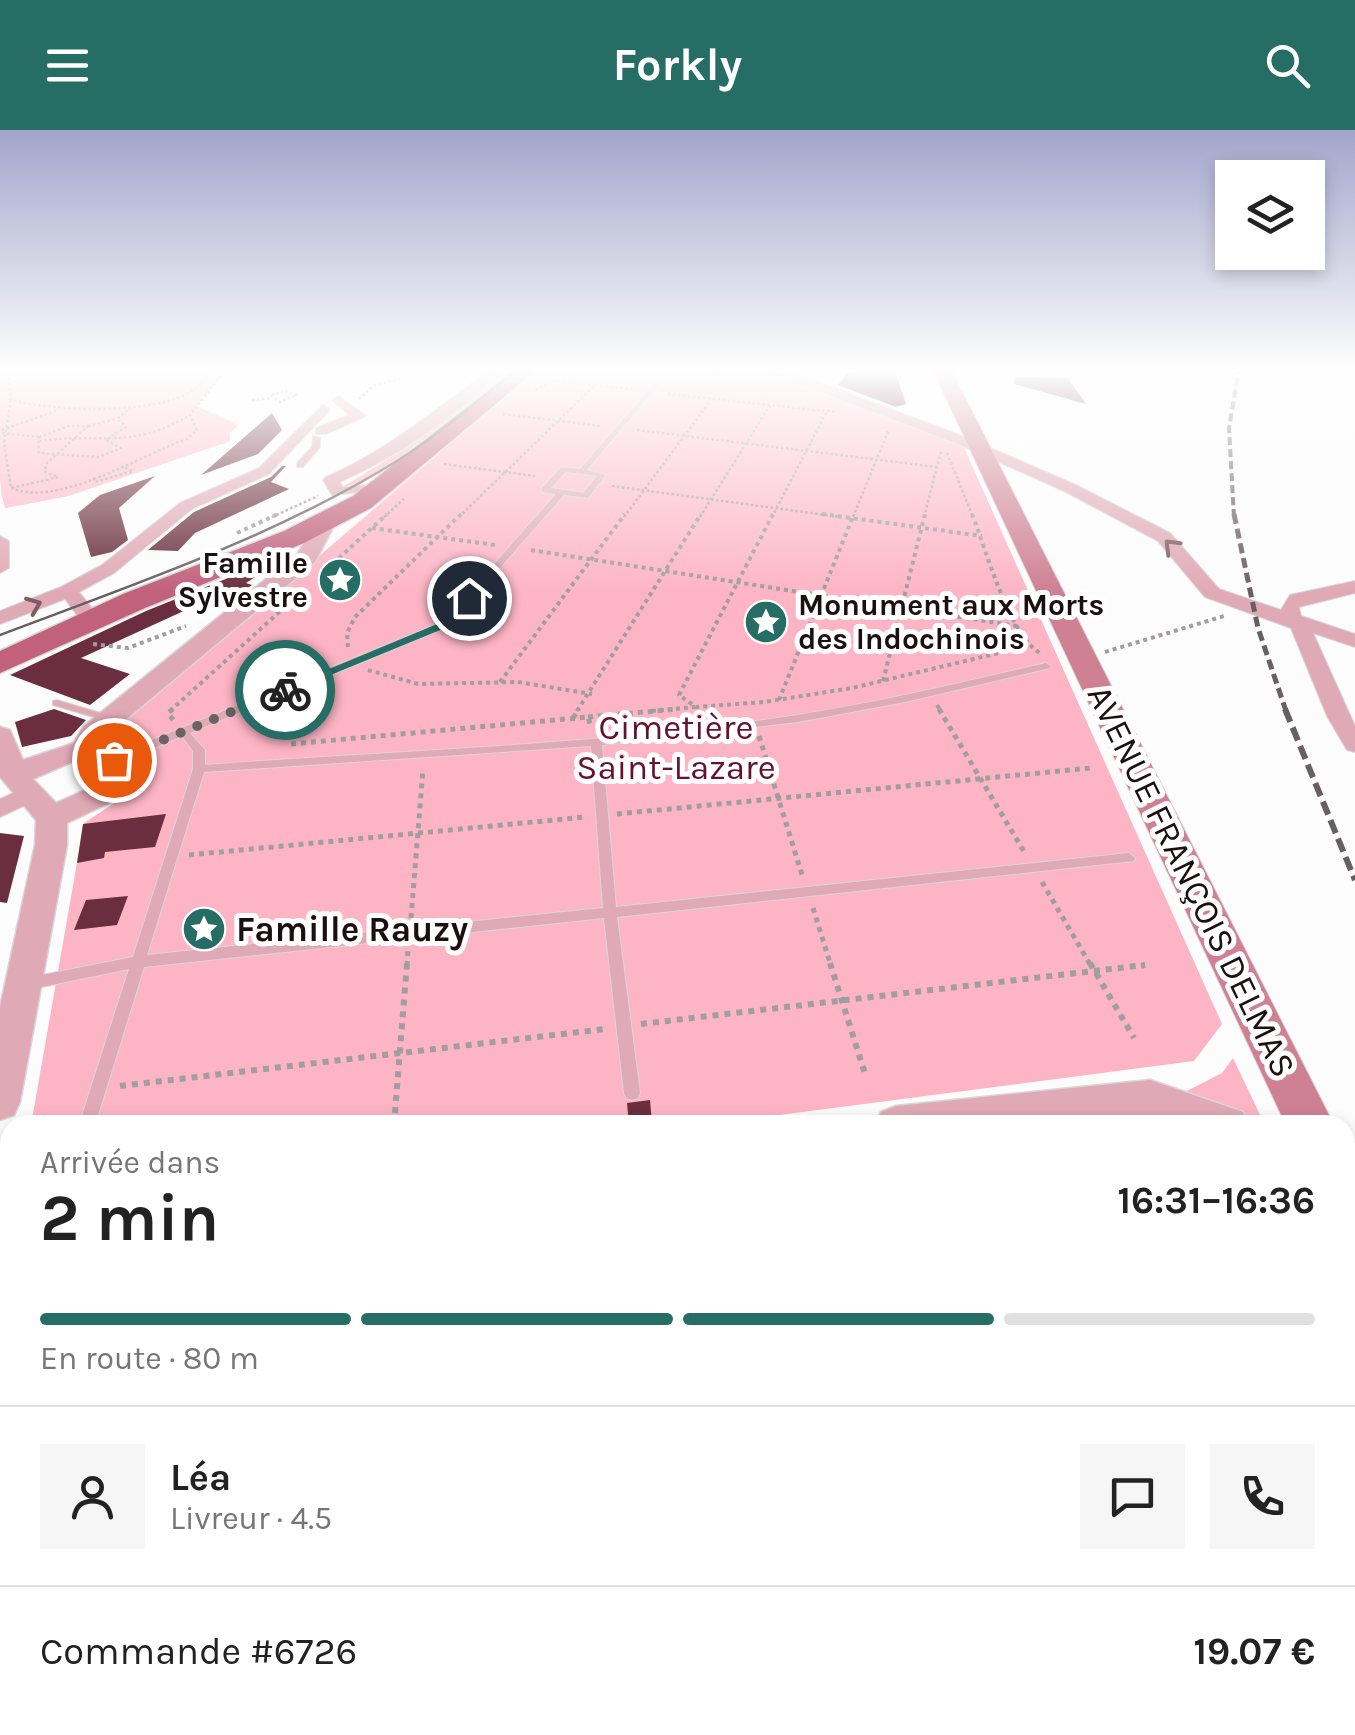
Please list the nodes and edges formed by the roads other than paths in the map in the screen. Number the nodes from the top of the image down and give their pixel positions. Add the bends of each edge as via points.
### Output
1 (299, 443) edge
2 (314, 443) edge
3 (401, 443) edge
4 (449, 443) edge
5 (606, 443) edge
6 (961, 443) edge
7 (979, 443) edge
8 (984, 452) junction
9 (300, 465) dead end
10 (582, 472) junction
11 (408, 481) junction
12 (562, 492) junction
13 (333, 503) junction
14 (0, 541) edge
15 (0, 568) edge
16 (1355, 587) edge
17 (73, 611) junction
18 (1290, 617) junction
19 (0, 618) edge
20 (1355, 641) edge
21 (0, 646) edge
22 (1065, 662) junction
23 (0, 663) edge
24 (56, 703) dead end
25 (110, 718) junction
26 (183, 731) junction
27 (0, 736) edge
28 (596, 742) junction
29 (1355, 744) edge
30 (100, 756) junction
31 (199, 768) junction
32 (21, 785) junction
33 (0, 809) edge
34 (52, 818) junction
35 (1129, 858) dead end
36 (610, 912) junction
37 (136, 962) junction
38 (24, 984) junction
39 (632, 1093) dead end
40 (0, 1102) edge
41 (89, 1115) edge
42 (990, 1115) edge
43 (1199, 1115) edge
44 (1305, 1115) edge

1 - 17 street via 264,471 157,526
2 - 9 lane
3 - 13 street via 334,478
4 - 11 main road
5 - 10 lane
6 - 8 street
7 - 8 main road, AVENUE FRANÇOIS DELMAS
18 -> 8 street via 1204,588 1164,536
8 - 22 main road, AVENUE FRANÇOIS DELMAS
10 - 12 lane via 564,470 545,490
10 - 12 lane via 602,474 585,496
11 - 13 main road
11 - 13 main road via 362,502
12 - 26 lane via 446,624
13 - 17 main road
13 - 25 street via 308,557 225,616
14 - 15 street
16 - 18 street via 1297,599
19 -> 17 street
17 - 21 main road
17 - 23 main road
18 - 20 street
18 - 29 street
22 - 28 lane via 762,724
22 - 44 main road, AVENUE FRANÇOIS DELMAS
24 - 25 lane
25 - 30 street via 94,732
26 - 30 lane
26 - 31 lane via 199,750
27 - 32 street
28 - 31 lane
28 - 36 lane
30 - 32 street
30 - 34 street via 117,770 98,796
31 - 37 lane
32 - 33 street
32 - 34 street
34 - 38 street
35 - 36 lane
36 - 37 lane
36 - 39 lane
37 - 38 lane
37 - 41 lane
38 - 40 street
42 - 43 street via 1150,1098

